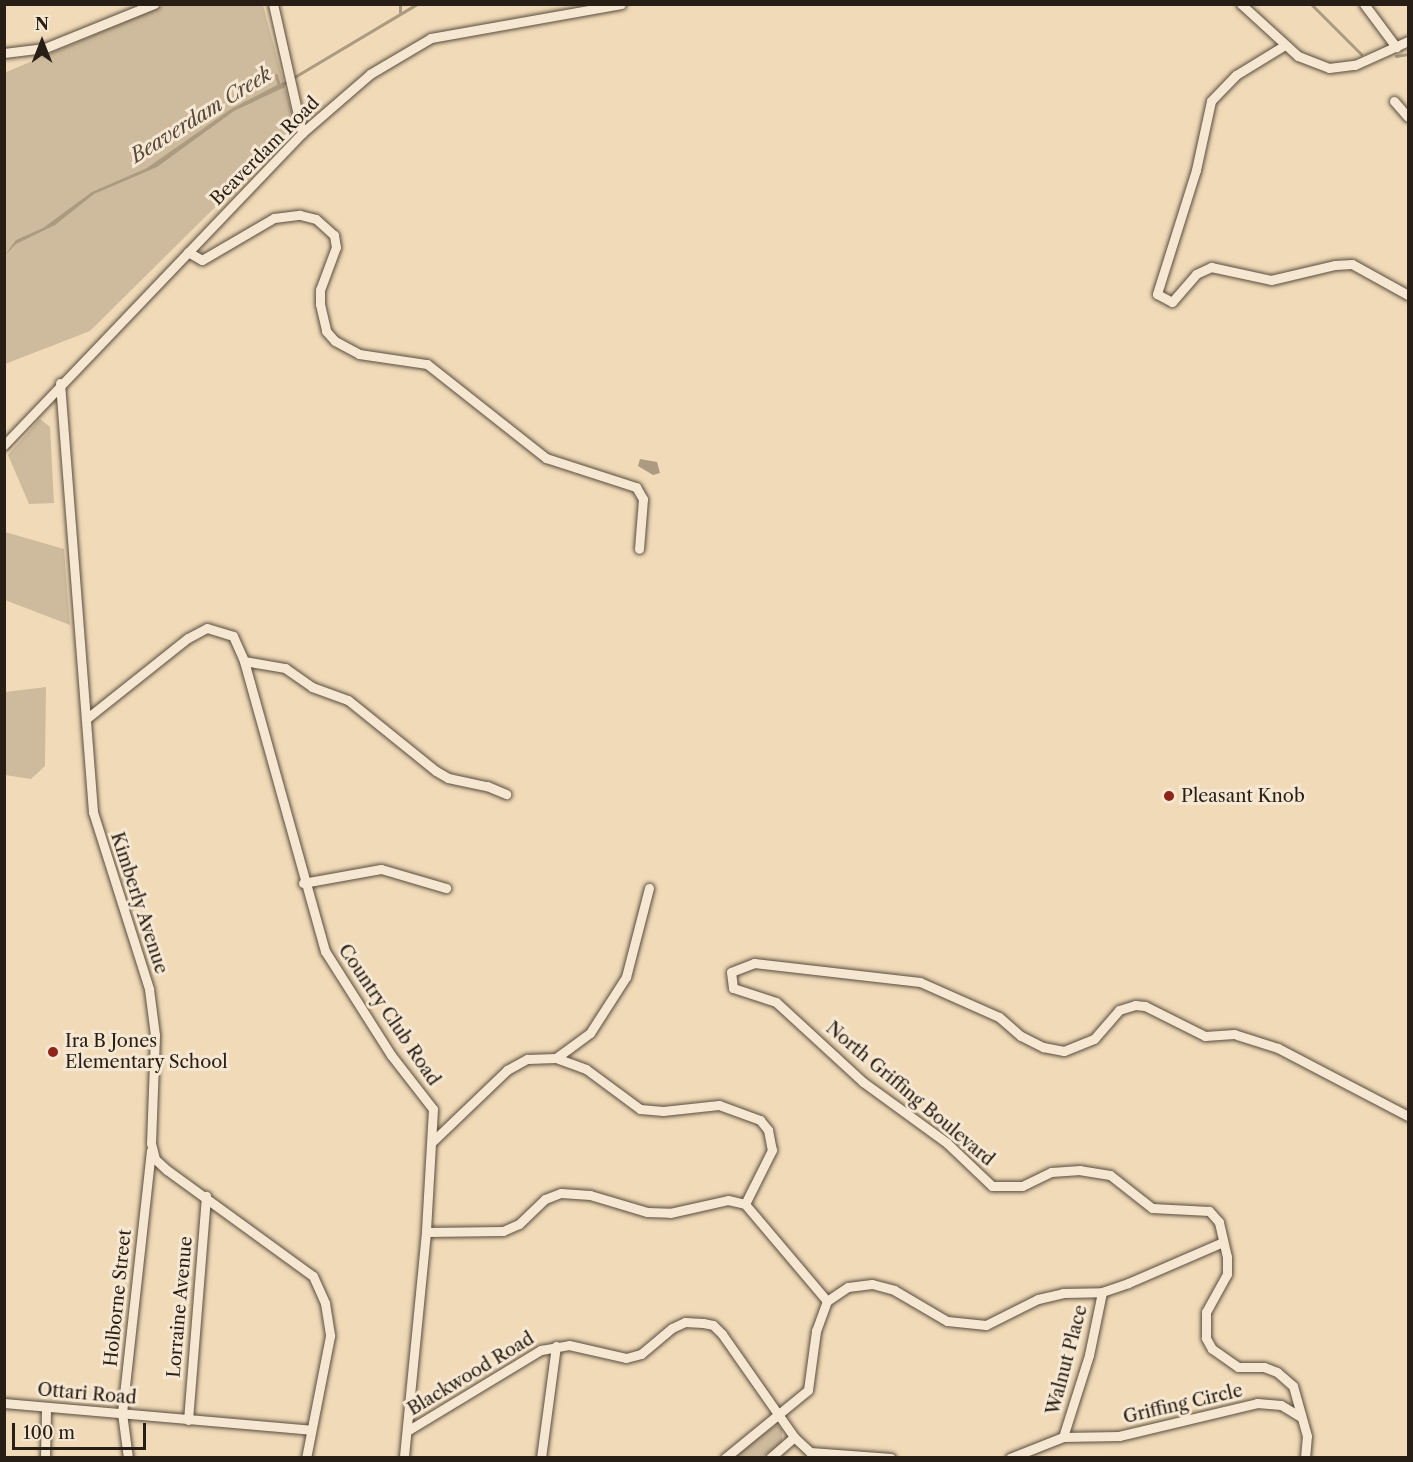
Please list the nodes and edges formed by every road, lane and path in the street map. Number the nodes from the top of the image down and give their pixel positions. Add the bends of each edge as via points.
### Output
1 (154, 4) edge
2 (273, 4) edge
3 (621, 4) edge
4 (1241, 4) edge
5 (1364, 4) edge
6 (135, 8) edge
7 (1408, 41) edge
8 (1285, 45) junction
9 (1396, 47) junction
10 (4, 53) edge
11 (1394, 101) dead end
12 (1408, 117) edge
13 (302, 133) junction
14 (188, 252) junction
15 (1408, 295) edge
16 (60, 383) junction
17 (4, 445) edge
18 (639, 549) dead end
19 (244, 661) junction
20 (86, 719) junction
21 (506, 794) dead end
22 (303, 883) junction
23 (446, 888) dead end
24 (649, 888) dead end
25 (556, 1058) junction
26 (1408, 1116) edge
27 (433, 1141) junction
28 (152, 1143) junction
29 (206, 1196) junction
30 (746, 1204) junction
31 (426, 1232) junction
32 (1223, 1242) junction
33 (1102, 1292) junction
34 (827, 1301) junction
35 (556, 1346) junction
36 (4, 1403) edge
37 (46, 1408) junction
38 (122, 1413) junction
39 (782, 1414) junction
40 (1301, 1417) junction
41 (188, 1420) junction
42 (311, 1430) junction
43 (407, 1431) junction
44 (794, 1437) junction
45 (1063, 1437) junction
46 (45, 1458) edge
47 (128, 1458) edge
48 (306, 1458) edge
49 (404, 1458) edge
50 (541, 1458) edge
51 (725, 1458) edge
52 (770, 1458) edge
53 (891, 1458) edge
54 (1010, 1458) edge
55 (1305, 1458) edge

1 - 6 street
2 - 13 street
3 - 13 street, Beaverdam Road via 431,38 370,74
4 - 8 street
5 - 9 street
6 - 10 street via 45,48
7 - 9 street
8 - 9 street via 1298,56 1329,68 1355,65
8 - 15 street via 1236,75 1211,102 1192,181 1157,294 1172,302 1196,274 1212,267 1271,280 1352,264
11 - 12 street
13 - 14 street, Beaverdam Road
14 - 16 street, Beaverdam Road
14 - 18 street via 202,260 274,218 300,215 316,219 334,235 336,247 320,290 326,331 335,341 359,354 427,364 546,458 636,487 643,499
16 - 17 street, Beaverdam Road
16 - 20 street, Kimberly Avenue
19 - 20 street, Country Club Road via 233,636 207,628 188,638
19 - 21 street via 285,668 312,687 348,700 442,775
19 - 22 street, Country Club Road
20 - 28 street, Kimberly Avenue via 93,812 148,989 155,1035
22 - 23 street via 381,869
22 - 27 street, Country Club Road via 325,951 391,1055 433,1109
24 - 25 street via 626,977 590,1033
25 - 27 street via 527,1059 507,1070
25 - 30 street via 586,1069 640,1109 663,1111 719,1105 760,1120 768,1130 772,1150
26 - 32 street, North Griffing Boulevard via 1278,1048 1246,1036 1205,1036 1192,1032 1145,1006 1119,1010 1094,1039 1064,1051 1042,1047 999,1017 920,982 754,963 730,972 733,988 784,1009 863,1082 947,1143 992,1186 1022,1186 1066,1169 1110,1174 1152,1208 1209,1211 1219,1222
27 - 31 street, Country Club Road
28 - 29 street, Kimberly Avenue via 155,1158 166,1170
28 - 38 street, Holborne Street
29 - 41 street, Lorraine Avenue
29 - 42 street, Kimberly Avenue via 313,1276 325,1303 330,1336
30 - 31 street via 728,1200 670,1213 647,1212 590,1195 561,1193 546,1199 519,1224 503,1231
30 - 34 street
31 - 43 street, Country Club Road
32 - 33 street
32 - 40 street, North Griffing Boulevard via 1227,1274 1206,1312 1206,1338 1212,1349 1238,1367 1263,1367 1277,1372 1293,1386
33 - 34 street via 1063,1293 1038,1299 986,1325 947,1321 894,1290 872,1284 848,1287
33 - 45 street, Walnut Place via 1089,1356
34 - 39 street via 816,1331 808,1389
35 - 39 street, Blackwood Road via 626,1358 640,1354 685,1322 713,1325
35 - 43 street, Blackwood Road via 540,1350
35 - 50 street
36 - 37 street, Ottari Road
37 - 38 street, Ottari Road
37 - 46 street
38 - 41 street, Ottari Road
38 - 47 street, Holborne Street
39 - 44 street, Blackwood Road
39 - 51 street
40 - 45 street, Griffing Circle via 1281,1405 1257,1403 1119,1436
40 - 55 street via 1307,1436
41 - 42 street, Ottari Road
42 - 48 street, Kimberly Avenue
43 - 49 street, Country Club Road
44 - 52 street
44 - 53 street via 810,1452
45 - 54 street

